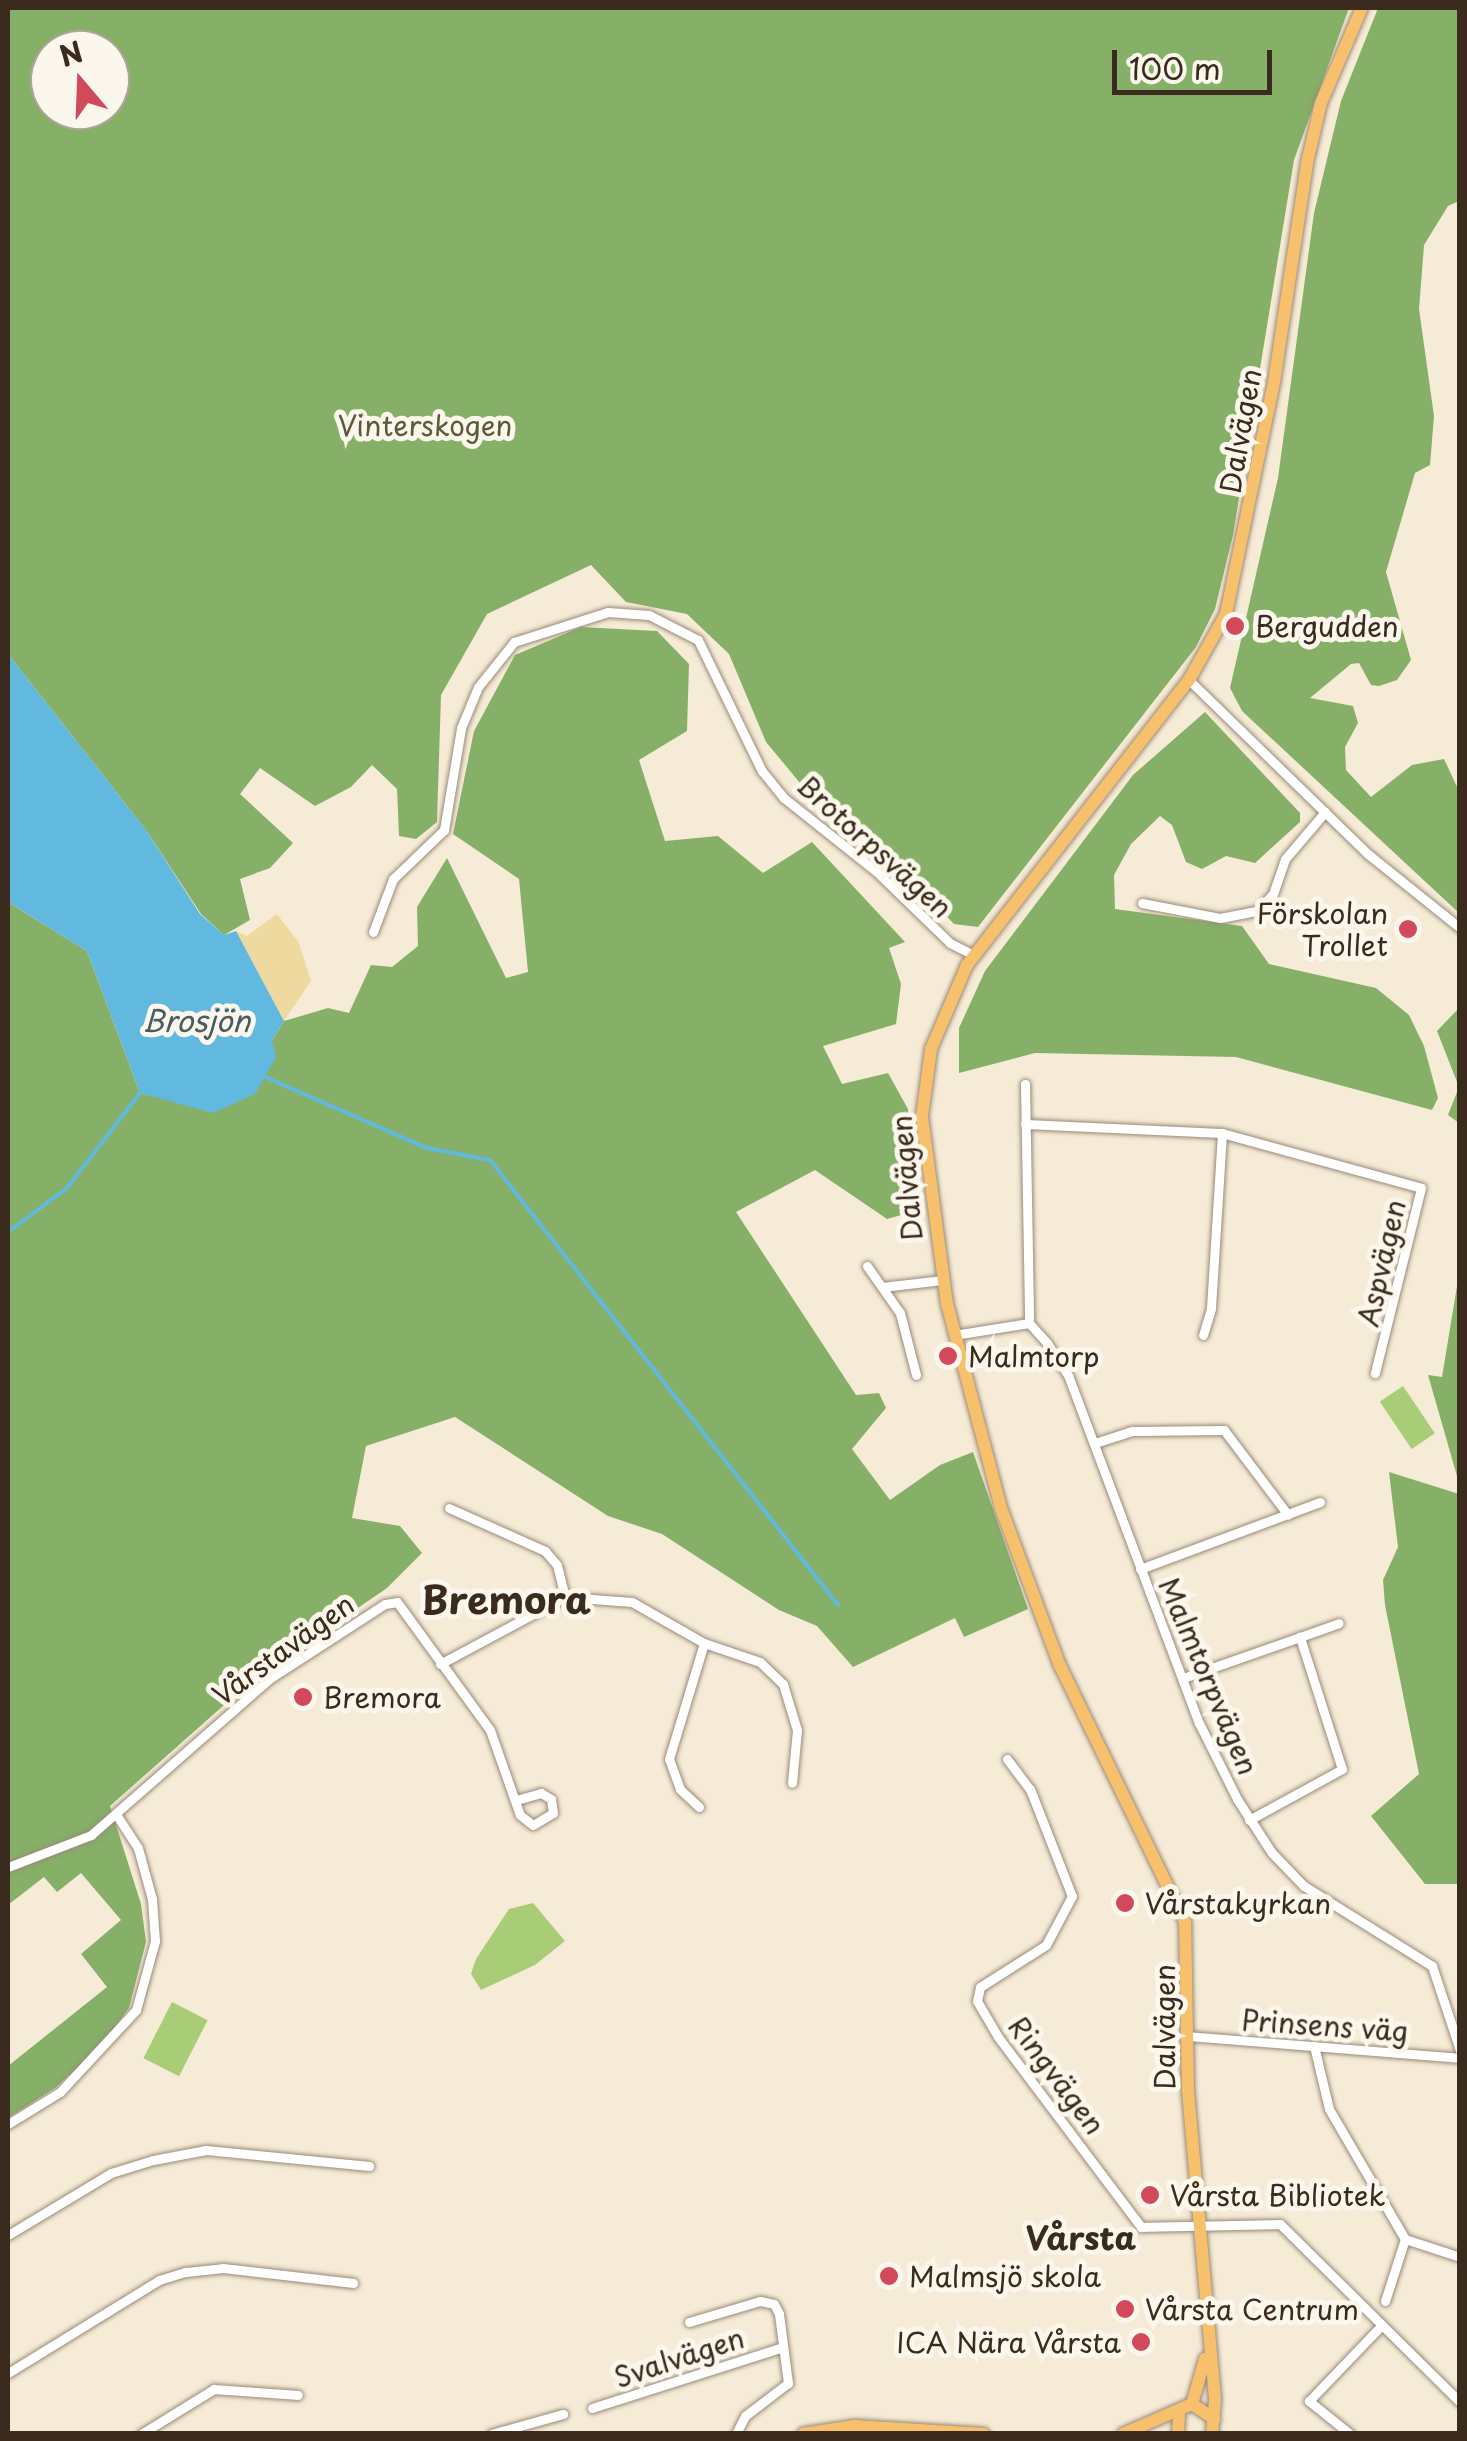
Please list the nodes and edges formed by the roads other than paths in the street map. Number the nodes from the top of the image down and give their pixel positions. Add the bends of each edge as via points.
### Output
1 (1362, 8) edge
2 (1189, 680) junction
3 (1325, 812) junction
4 (1142, 902) dead end
5 (1460, 928) edge
6 (373, 932) dead end
7 (975, 956) junction
8 (1026, 1084) dead end
9 (1026, 1124) junction
10 (1222, 1133) junction
11 (867, 1266) dead end
12 (942, 1280) junction
13 (882, 1287) junction
14 (1029, 1323) junction
15 (1202, 1334) dead end
16 (954, 1335) junction
17 (1375, 1372) dead end
18 (916, 1375) dead end
19 (1095, 1443) junction
20 (1320, 1502) dead end
21 (449, 1508) dead end
22 (1288, 1514) junction
23 (1140, 1569) junction
24 (565, 1597) junction
25 (1339, 1623) dead end
26 (1300, 1638) junction
27 (704, 1643) junction
28 (440, 1664) junction
29 (1183, 1678) junction
30 (1008, 1759) dead end
31 (792, 1783) dead end
32 (516, 1800) dead end
33 (699, 1807) dead end
34 (117, 1816) junction
35 (1249, 1820) junction
36 (8, 1866) edge
37 (1187, 2036) junction
38 (1314, 2046) junction
39 (1460, 2050) edge
40 (1460, 2058) edge
41 (8, 2124) edge
42 (369, 2166) dead end
43 (1198, 2223) junction
44 (8, 2235) edge
45 (1405, 2239) junction
46 (1460, 2257) edge
47 (353, 2284) dead end
48 (1384, 2301) dead end
49 (689, 2322) dead end
50 (1380, 2327) junction
51 (1207, 2347) junction
52 (780, 2348) junction
53 (8, 2373) edge
54 (298, 2395) dead end
55 (1460, 2402) edge
56 (1192, 2404) junction
57 (592, 2408) dead end
58 (1179, 2413) junction
59 (564, 2414) dead end
60 (1215, 2428) edge
61 (141, 2434) edge
62 (492, 2434) edge
63 (736, 2434) edge
64 (803, 2434) edge
65 (984, 2434) edge
66 (1123, 2434) edge
67 (1178, 2434) edge
68 (1350, 2434) edge

1 - 2 main road, Dalvägen via 1321,103 1307,163 1246,537 1226,614
2 - 3 street
2 - 7 main road, Dalvägen
3 - 4 street via 1285,859 1273,894 1258,912 1220,918
3 - 5 street via 1422,904
6 - 7 street, Brotorpsvägen via 393,879 444,830 462,728 478,687 514,642 608,612 649,614 698,640 762,771 784,798 877,872 950,943
7 - 12 main road, Dalvägen via 938,1028 924,1092 923,1142
8 - 9 street
9 - 10 street, Aspvägen
9 - 14 street
10 - 15 street via 1211,1308
10 - 17 street, Aspvägen via 1421,1188
11 - 13 street
12 - 13 street
12 - 16 main road, Dalvägen
13 - 18 street via 900,1313
14 - 16 street
14 - 19 street, Malmtorpvägen via 1068,1375
16 - 37 main road, Dalvägen via 1001,1508 1046,1634 1180,1900 1191,1975
19 - 22 street via 1134,1431 1224,1430
19 - 23 street, Malmtorpvägen
20 - 22 street
21 - 24 street via 545,1551 557,1565
22 - 23 street
23 - 29 street, Malmtorpvägen
24 - 27 street via 632,1602
24 - 28 street
25 - 26 street
26 - 29 street
26 - 35 street via 1344,1763 1337,1774
27 - 31 street via 760,1662 783,1684 797,1730
27 - 33 street via 669,1759 680,1789
28 - 32 street, Vårstavägen via 490,1730
28 - 34 street, Vårstavägen via 396,1602 386,1604 269,1680
29 - 35 street, Malmtorpvägen
30 - 43 street, Ringvägen via 1033,1794 1072,1896 1046,1946 989,1978 977,2001 1140,2227
34 - 36 street, Vårstavägen via 68,1847
34 - 41 street via 138,1848 152,1899 155,1941 136,2010 60,2092
35 - 39 street, Malmtorpvägen via 1304,1886 1432,1966
37 - 38 street, Prinsens väg
37 - 43 main road, Dalvägen
38 - 40 street, Prinsens väg
38 - 45 street via 1329,2109
42 - 44 street via 206,2150 153,2160 111,2173
43 - 50 street via 1280,2224
43 - 51 main road, Dalvägen
45 - 46 street
45 - 48 street
47 - 53 street via 223,2268 186,2272 159,2280
49 - 52 street via 760,2301 774,2304
50 - 55 street
50 - 68 street via 1309,2402
51 - 56 main road, Dalvägen
51 - 60 main road, Dalvägen
52 - 57 street, Svalvägen
52 - 63 street via 788,2383 746,2416
54 - 61 street via 214,2389
56 - 58 main road
56 - 60 main road via 1204,2406
58 - 66 main road
58 - 67 main road
59 - 62 street
64 - 65 main road via 854,2426

